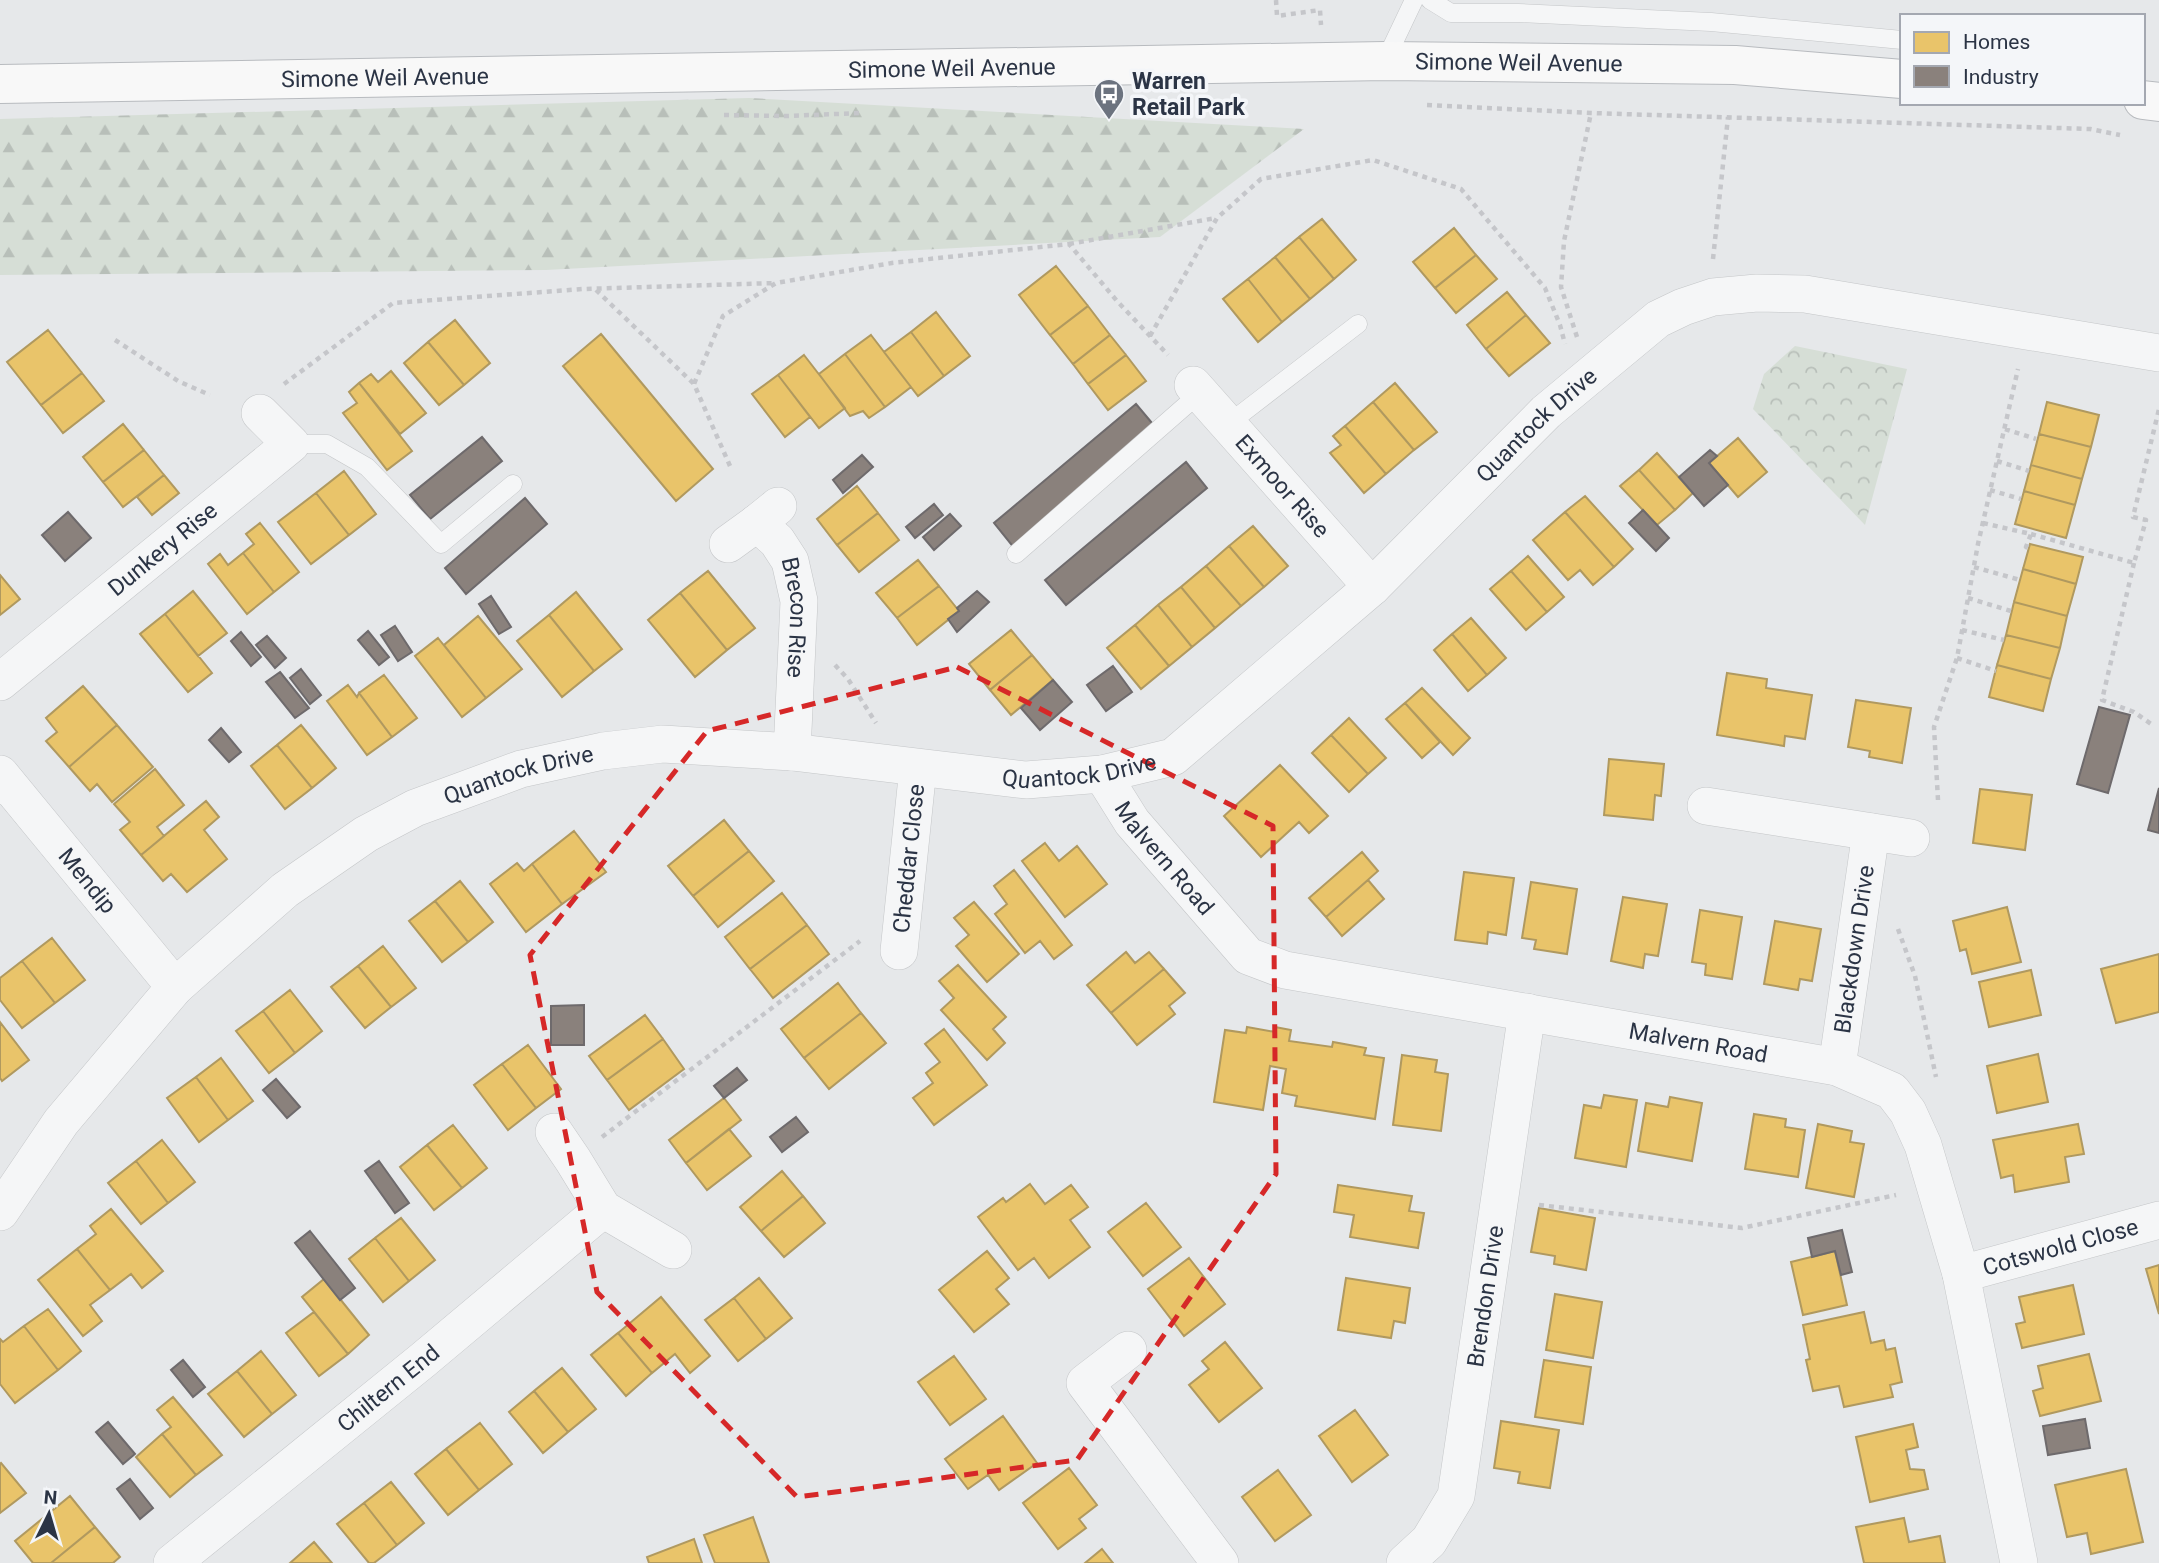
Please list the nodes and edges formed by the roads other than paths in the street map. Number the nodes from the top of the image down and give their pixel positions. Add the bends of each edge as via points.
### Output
1 (1414, 0) edge
2 (1430, 0) edge
3 (1900, 40) edge
4 (1385, 61) junction
5 (1900, 79) edge
6 (0, 84) edge
7 (1358, 324) dead end
8 (2159, 353) edge
9 (1188, 379) joint
10 (260, 412) dead end
11 (1228, 424) junction
12 (291, 444) junction
13 (513, 484) dead end
14 (754, 524) dead end
15 (1016, 554) dead end
16 (1372, 587) junction
17 (0, 682) edge
18 (792, 752) junction
19 (918, 768) junction
20 (0, 774) edge
21 (1102, 774) junction
22 (1706, 806) dead end
23 (1871, 832) junction
24 (1911, 838) dead end
25 (899, 951) dead end
26 (175, 987) junction
27 (1527, 1012) junction
28 (1838, 1067) junction
29 (564, 1146) road end
30 (3, 1201) edge
31 (603, 1209) junction
32 (2159, 1220) edge
33 (673, 1250) dead end
34 (1961, 1274) junction
35 (1128, 1350) dead end
36 (172, 1563) edge
37 (1220, 1563) edge
38 (1405, 1563) edge
39 (2019, 1563) edge

1 - 4 lane
2 - 3 lane via 1451,13 1711,22
4 - 5 highway, Simone Weil Avenue via 1735,65
4 - 6 highway, Simone Weil Avenue
7 - 11 lane
8 - 16 street, Quantock Drive via 1805,294 1713,297 1658,319 1579,362 1546,412
9 - 11 street, Exmoor Rise
9 - 15 lane
10 - 12 street
11 - 16 street, Exmoor Rise
12 - 13 lane via 327,444 367,467 441,544
12 - 17 street, Dunkery Rise
14 - 18 street, Brecon Rise via 777,541 790,561 799,601
16 - 21 street, Quantock Drive via 1173,757
18 - 19 street, Quantock Drive
18 - 26 street, Quantock Drive via 663,744 603,751 491,778 415,808 366,834 285,890
19 - 21 street, Quantock Drive via 1026,780
19 - 25 street, Cheddar Close
20 - 26 street, Mendip
21 - 27 street, Malvern Road via 1132,822 1248,956 1286,970
22 - 23 street, Blackdown Drive
23 - 24 street, Blackdown Drive
23 - 28 street, Blackdown Drive
26 - 30 street, Quantock Drive via 61,1122
27 - 28 street, Malvern Road
27 - 38 street, Brendon Drive via 1457,1496 1429,1541
28 - 34 street, Malvern Road via 1892,1091 1908,1112 1923,1145
29 - 31 street
31 - 33 street
31 - 36 street, Chiltern End
32 - 34 street, Cotswold Close
34 - 39 street, Malvern Road
35 - 37 street via 1084,1383

